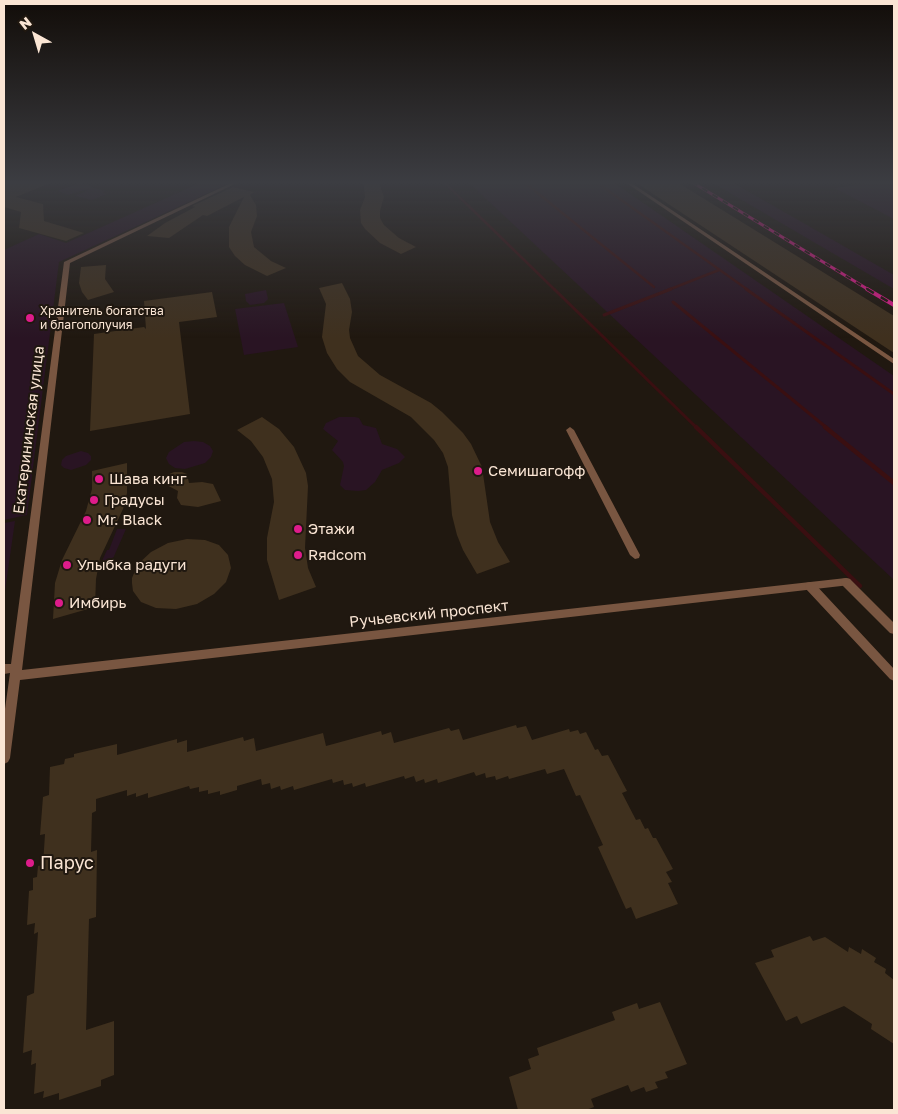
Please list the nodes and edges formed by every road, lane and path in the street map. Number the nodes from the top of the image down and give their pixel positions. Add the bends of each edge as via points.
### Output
1 (126, 234) edge
2 (704, 234) edge
3 (894, 362) edge
4 (570, 430) dead end
5 (634, 554) dead end
6 (810, 586) junction
7 (894, 630) edge
8 (11, 676) edge
9 (894, 676) edge
10 (6, 723) edge
11 (4, 758) edge

1 - 8 street, Екатерининская улица via 67,262
2 - 3 street
4 - 5 street
6 - 7 street, Ручьевский проспект via 846,582
6 - 8 street, Ручьевский проспект
6 - 9 street
8 - 10 street, Екатерининская улица
10 - 11 street, Екатерининская улица

